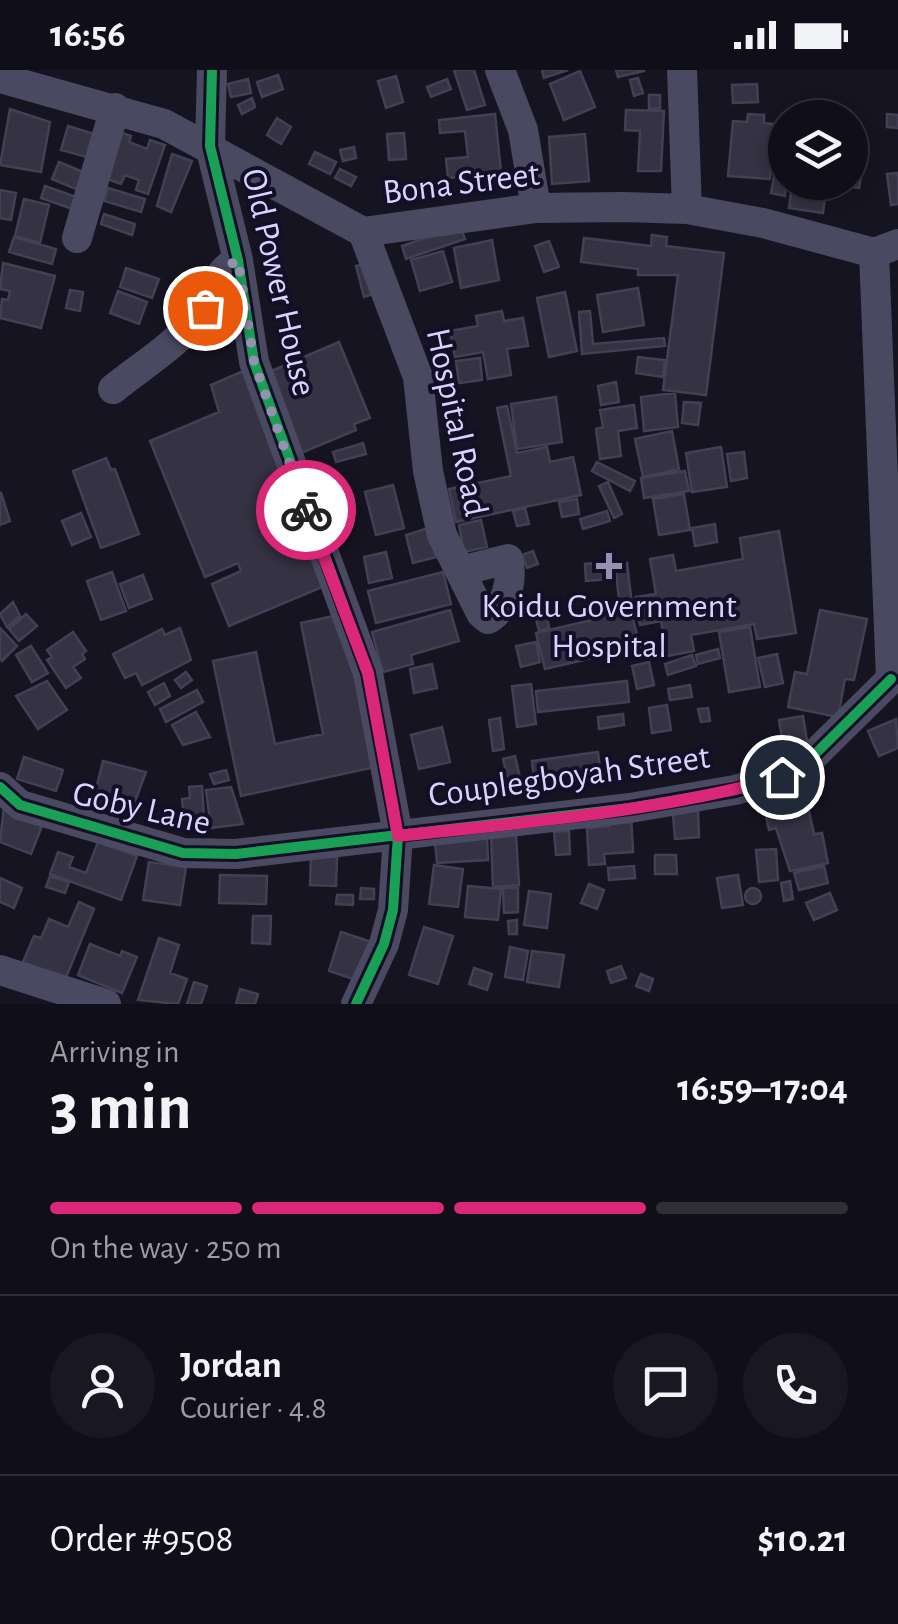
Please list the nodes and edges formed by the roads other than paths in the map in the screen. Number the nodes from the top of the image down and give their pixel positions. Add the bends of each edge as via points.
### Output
1 (212, 70) edge
2 (500, 70) edge
3 (682, 70) edge
4 (0, 78) edge
5 (116, 108) junction
6 (210, 146) junction
7 (536, 208) junction
8 (687, 210) junction
9 (363, 232) junction
10 (77, 238) dead end
11 (886, 248) edge
12 (238, 260) junction
13 (113, 389) dead end
14 (460, 571) dead end
15 (894, 680) edge
16 (0, 787) edge
17 (398, 836) junction
18 (0, 970) edge
19 (106, 1004) edge
20 (356, 1004) edge

1 - 6 street, Old Power House
2 - 7 street via 523,130
3 - 8 street
4 - 5 street, Bona Street
5 - 6 street, Bona Street
5 - 10 street
6 - 9 street, Bona Street
6 - 12 street, Old Power House
7 - 8 street, Bona Street
7 - 9 street, Bona Street
8 - 11 street, Bona Street
9 - 14 street, Hospital Road via 418,377 439,519
11 - 15 street
12 - 13 street via 224,268 192,324
12 - 17 street, Old Power House via 254,362 368,673
15 - 17 street, Couplegboyah Street via 806,763 782,777 630,808
16 - 17 street, Goby Lane via 20,805 183,853 236,854
17 - 20 street, Old Power House via 393,910
18 - 19 street

